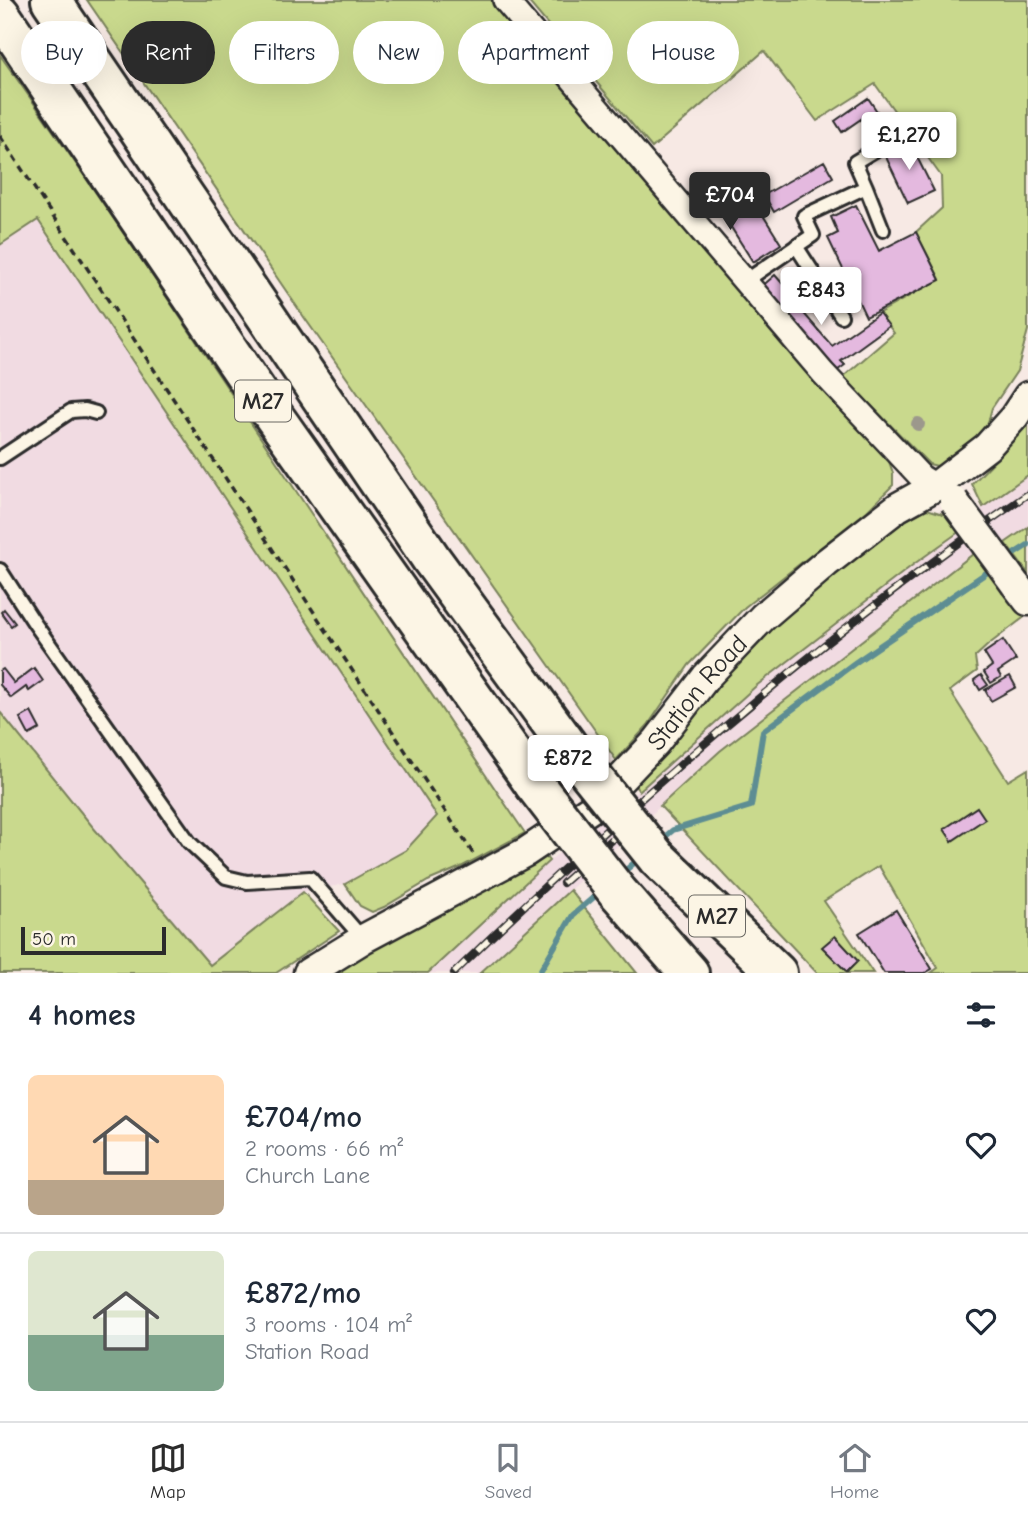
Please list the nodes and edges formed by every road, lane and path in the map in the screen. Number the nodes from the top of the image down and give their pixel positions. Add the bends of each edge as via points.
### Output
1 (51, 0) edge
2 (505, 0) edge
3 (0, 14) edge
4 (0, 136) edge
5 (875, 150) dead end
6 (866, 187) junction
7 (883, 230) dead end
8 (796, 246) junction
9 (744, 282) junction
10 (841, 316) dead end
11 (1028, 396) edge
12 (96, 413) dead end
13 (0, 458) edge
14 (945, 494) junction
15 (0, 570) edge
16 (1021, 592) edge
17 (657, 859) junction
18 (486, 874) junction
19 (616, 890) junction
20 (363, 939) junction
21 (308, 973) edge
22 (677, 973) edge
23 (689, 973) edge
24 (756, 973) edge
25 (776, 973) edge

1 - 17 highway, M27, bridge via 432,560
2 - 9 street
3 - 19 highway, M27, bridge via 269,410 534,784
4 - 18 path
5 - 6 lane via 855,162
6 - 7 lane
6 - 8 lane via 804,216 813,234
8 - 9 lane
8 - 10 lane
9 - 14 street via 921,477
11 - 14 street, Station Road
12 - 13 lane via 71,411
14 - 16 street, bridge
14 - 18 street, Station Road via 898,507 825,562 706,677 656,742 596,805 552,837
15 - 20 lane via 189,842 226,877 247,882 310,878
17 - 24 highway, M27
17 - 25 highway, M27
18 - 20 street, Station Road
19 - 22 highway, M27
19 - 23 highway, M27
20 - 21 street, Station Road

